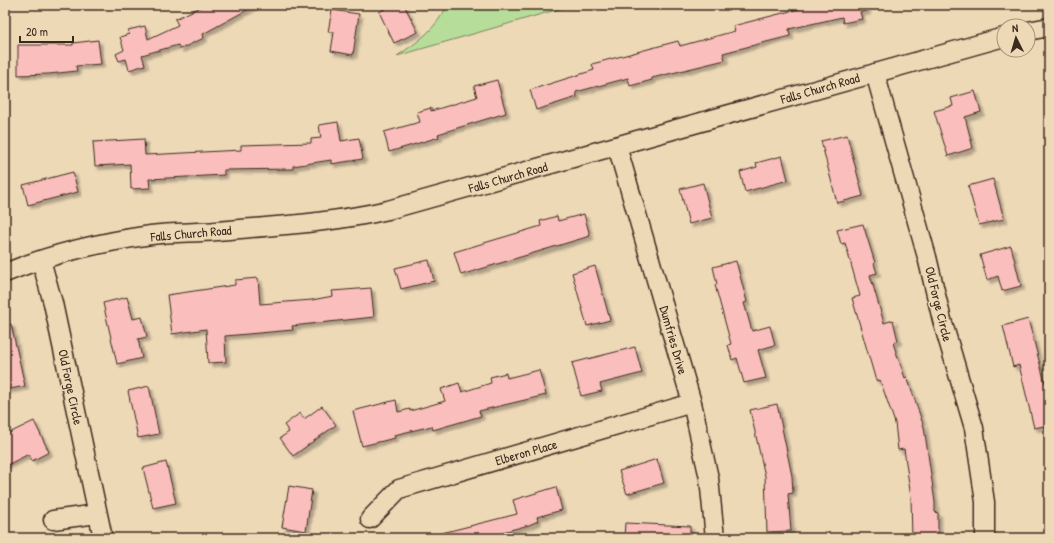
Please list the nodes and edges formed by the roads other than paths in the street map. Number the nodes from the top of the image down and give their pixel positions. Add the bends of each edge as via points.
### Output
1 (1049, 27) edge
2 (1036, 29) edge
3 (996, 39) edge
4 (875, 73) junction
5 (617, 146) junction
6 (41, 260) junction
7 (5, 273) edge
8 (692, 403) junction
9 (97, 514) junction
10 (370, 519) dead end
11 (53, 520) dead end
12 (103, 538) edge
13 (715, 538) edge
14 (986, 538) edge

1 - 2 street
3 - 4 street, Falls Church Road
4 - 5 street, Falls Church Road
4 - 14 street, Old Forge Circle via 974,428 985,502
5 - 6 street, Falls Church Road via 450,194 358,217 152,235 114,241
5 - 8 street, Dumfries Drive
6 - 7 street, Falls Church Road
6 - 9 street, Old Forge Circle
8 - 10 street, Elberon Place via 399,489
8 - 13 street, Dumfries Drive via 710,478
9 - 11 street
9 - 12 street, Old Forge Circle

